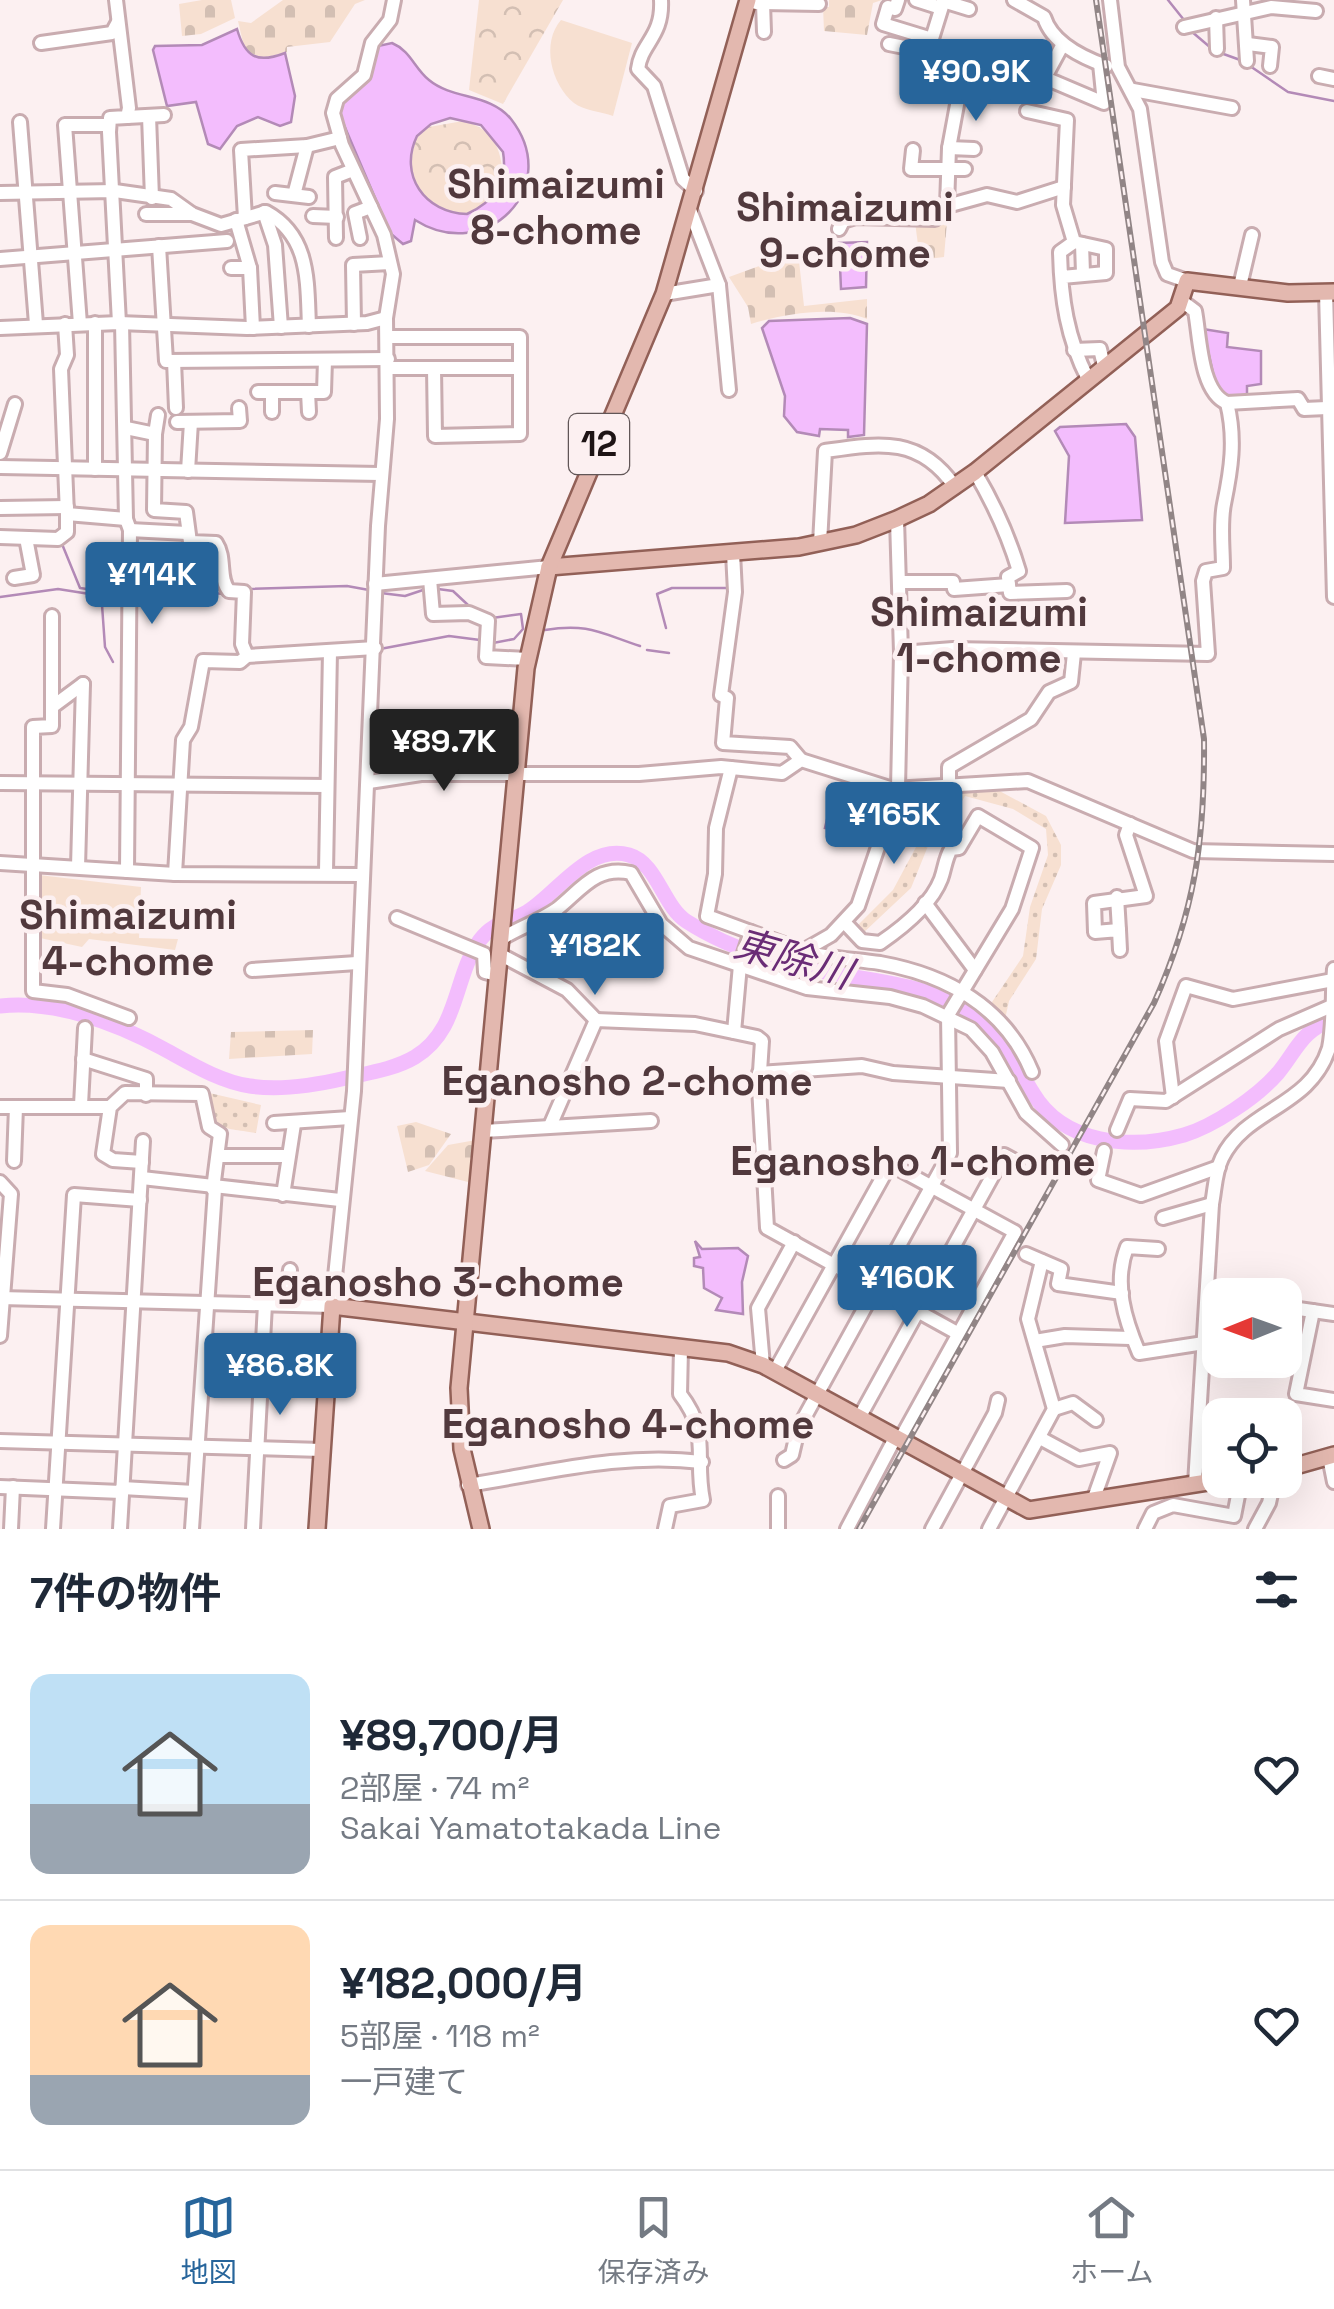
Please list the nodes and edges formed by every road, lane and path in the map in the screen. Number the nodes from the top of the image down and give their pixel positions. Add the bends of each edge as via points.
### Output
1 (116, 0) edge
2 (394, 0) edge
3 (662, 0) edge
4 (898, 0) edge
5 (916, 0) edge
6 (1014, 0) edge
7 (1110, 0) edge
8 (753, 1) edge
9 (943, 3) edge
10 (1278, 3) edge
11 (819, 4) dead end
12 (1244, 5) edge
13 (969, 9) dead end
14 (1316, 11) dead end
15 (1216, 18) junction
16 (118, 22) junction
17 (1184, 27) dead end
18 (764, 32) dead end
19 (932, 39) junction
20 (40, 43) dead end
21 (889, 44) dead end
22 (1063, 44) junction
23 (1248, 44) junction
24 (1217, 48) dead end
25 (927, 54) junction
26 (1247, 60) dead end
27 (1100, 64) junction
28 (1270, 66) dead end
29 (1118, 68) junction
30 (1319, 76) dead end
31 (1044, 79) junction
32 (1334, 79) edge
33 (1133, 90) junction
34 (959, 94) dead end
35 (1077, 94) junction
36 (1232, 108) dead end
37 (1026, 112) dead end
38 (126, 117) junction
39 (1067, 120) junction
40 (20, 122) dead end
41 (110, 125) junction
42 (340, 138) junction
43 (307, 146) junction
44 (949, 148) junction
45 (912, 150) dead end
46 (974, 150) dead end
47 (966, 169) dead end
48 (353, 170) junction
49 (946, 170) junction
50 (1064, 187) junction
51 (115, 191) junction
52 (26, 192) junction
53 (70, 192) junction
54 (696, 192) junction
55 (0, 193) edge
56 (276, 193) dead end
57 (294, 195) junction
58 (309, 197) dead end
59 (149, 198) junction
60 (947, 206) junction
61 (371, 207) junction
62 (690, 210) junction
63 (264, 212) junction
64 (192, 214) junction
65 (313, 216) dead end
66 (337, 217) junction
67 (241, 219) junction
68 (839, 229) dead end
69 (1252, 235) dead end
70 (336, 238) dead end
71 (360, 238) dead end
72 (227, 241) dead end
73 (1078, 243) junction
74 (160, 246) junction
75 (116, 250) junction
76 (75, 253) junction
77 (31, 257) junction
78 (0, 260) edge
79 (390, 263) junction
80 (231, 268) dead end
81 (250, 268) junction
82 (1083, 273) junction
83 (1062, 277) junction
84 (1187, 282) junction
85 (719, 285) junction
86 (1240, 286) junction
87 (1330, 292) edge
88 (664, 294) junction
89 (1184, 302) junction
90 (386, 318) junction
91 (95, 323) junction
92 (120, 323) junction
93 (36, 324) junction
94 (65, 324) junction
95 (80, 324) junction
96 (354, 324) junction
97 (164, 325) junction
98 (309, 326) junction
99 (282, 327) junction
100 (0, 328) edge
101 (253, 328) junction
102 (387, 336) junction
103 (1074, 350) junction
104 (326, 360) junction
105 (174, 361) junction
106 (388, 364) junction
107 (1104, 366) junction
108 (434, 368) junction
109 (520, 368) junction
110 (94, 370) junction
111 (122, 370) junction
112 (1088, 379) junction
113 (729, 390) dead end
114 (308, 392) junction
115 (1227, 403) junction
116 (15, 404) dead end
117 (239, 408) dead end
118 (1327, 408) junction
119 (272, 412) dead end
120 (309, 412) dead end
121 (158, 415) dead end
122 (181, 417) junction
123 (126, 428) junction
124 (67, 434) junction
125 (92, 434) junction
126 (155, 434) junction
127 (2, 435) edge
128 (0, 452) edge
129 (0, 467) edge
130 (126, 468) junction
131 (68, 469) junction
132 (95, 469) junction
133 (156, 470) junction
134 (188, 470) junction
135 (976, 472) junction
136 (380, 474) junction
137 (955, 487) junction
138 (1332, 491) edge
139 (0, 508) edge
140 (67, 511) junction
141 (897, 519) junction
142 (128, 525) junction
143 (0, 538) edge
144 (26, 538) junction
145 (191, 538) junction
146 (820, 543) junction
147 (733, 553) junction
148 (1333, 553) edge
149 (550, 567) junction
150 (14, 578) dead end
151 (430, 579) junction
152 (900, 582) junction
153 (376, 584) junction
154 (1009, 585) junction
155 (188, 589) dead end
156 (1068, 591) dead end
157 (1334, 596) edge
158 (52, 616) dead end
159 (375, 648) junction
160 (330, 652) junction
161 (901, 653) junction
162 (1074, 654) junction
163 (247, 656) junction
164 (528, 659) junction
165 (52, 707) junction
166 (723, 742) junction
167 (801, 760) junction
168 (726, 767) junction
169 (516, 772) junction
170 (369, 782) junction
171 (0, 783) edge
172 (32, 784) junction
173 (80, 785) junction
174 (129, 786) junction
175 (328, 786) junction
176 (949, 786) junction
177 (178, 788) junction
178 (898, 788) junction
179 (1130, 824) junction
180 (1334, 854) edge
181 (0, 863) edge
182 (30, 863) junction
183 (78, 867) junction
184 (126, 871) junction
185 (326, 872) junction
186 (175, 874) junction
187 (362, 875) junction
188 (1117, 897) junction
189 (925, 903) junction
190 (397, 918) dead end
191 (845, 923) junction
192 (1120, 930) junction
193 (751, 934) junction
194 (496, 945) junction
195 (1120, 950) dead end
196 (803, 951) junction
197 (357, 963) junction
198 (740, 965) junction
199 (1334, 969) edge
200 (252, 970) dead end
201 (975, 970) junction
202 (1333, 980) edge
203 (960, 991) junction
204 (1333, 1005) edge
205 (948, 1015) junction
206 (129, 1018) dead end
207 (596, 1020) junction
208 (84, 1028) dead end
209 (1334, 1030) edge
210 (734, 1032) junction
211 (83, 1058) junction
212 (1032, 1072) dead end
213 (759, 1073) junction
214 (952, 1076) junction
215 (1010, 1080) junction
216 (146, 1095) junction
217 (1172, 1097) junction
218 (80, 1105) junction
219 (0, 1107) edge
220 (16, 1107) junction
221 (110, 1107) junction
222 (350, 1118) junction
223 (651, 1120) dead end
224 (274, 1122) dead end
225 (294, 1124) junction
226 (550, 1126) junction
227 (483, 1130) junction
228 (1117, 1130) dead end
229 (142, 1142) dead end
230 (1062, 1145) dead end
231 (1104, 1151) dead end
232 (218, 1156) junction
233 (288, 1156) junction
234 (14, 1161) dead end
235 (142, 1162) junction
236 (1018, 1162) dead end
237 (1219, 1167) junction
238 (142, 1178) junction
239 (0, 1182) edge
240 (933, 1185) junction
241 (214, 1189) junction
242 (283, 1195) junction
243 (140, 1200) junction
244 (340, 1200) junction
245 (1212, 1204) junction
246 (973, 1209) junction
247 (1163, 1218) dead end
248 (4, 1228) edge
249 (794, 1242) junction
250 (1158, 1249) dead end
251 (1026, 1254) dead end
252 (1042, 1261) junction
253 (834, 1265) junction
254 (290, 1270) dead end
255 (1213, 1278) edge
256 (876, 1288) junction
257 (1122, 1292) junction
258 (2, 1298) edge
259 (66, 1301) junction
260 (135, 1302) junction
261 (206, 1302) junction
262 (265, 1304) junction
263 (286, 1304) junction
264 (332, 1306) junction
265 (1302, 1309) edge
266 (917, 1311) junction
267 (1313, 1311) junction
268 (1334, 1314) edge
269 (464, 1321) junction
270 (958, 1334) junction
271 (0, 1336) edge
272 (1130, 1338) junction
273 (1035, 1341) junction
274 (1202, 1343) edge
275 (681, 1348) junction
276 (769, 1368) junction
277 (1202, 1378) edge
278 (817, 1394) junction
279 (998, 1400) dead end
280 (1334, 1400) edge
281 (1054, 1410) junction
282 (859, 1418) junction
283 (1096, 1420) dead end
284 (1040, 1438) junction
285 (898, 1439) junction
286 (0, 1440) edge
287 (60, 1442) junction
288 (125, 1444) junction
289 (198, 1447) junction
290 (257, 1448) junction
291 (322, 1450) junction
292 (1331, 1456) edge
293 (784, 1460) dead end
294 (702, 1462) junction
295 (1302, 1464) edge
296 (962, 1476) junction
297 (1334, 1482) edge
298 (1202, 1483) edge
299 (468, 1484) junction
300 (1196, 1484) junction
301 (6, 1487) edge
302 (55, 1490) junction
303 (122, 1490) junction
304 (194, 1492) junction
305 (778, 1496) dead end
306 (1238, 1498) edge
307 (1270, 1498) edge
308 (1005, 1499) junction
309 (1094, 1500) junction
310 (11, 1529) edge
311 (53, 1529) edge
312 (120, 1529) edge
313 (192, 1529) edge
314 (253, 1529) edge
315 (317, 1529) edge
316 (481, 1529) edge
317 (665, 1529) edge
318 (778, 1529) edge
319 (847, 1529) edge
320 (932, 1529) edge
321 (989, 1529) edge
322 (1145, 1529) edge
323 (1255, 1529) edge

1 - 16 street
2 - 42 street via 364,74 334,106
3 - 54 street via 662,18 638,69 654,86 683,179
4 - 19 street via 883,24
5 - 9 street
6 - 22 street via 1044,17 1048,32
7 - 29 street
8 - 11 street
8 - 18 street
8 - 54 main road, 12
9 - 13 street
9 - 19 street
10 - 12 street
10 - 14 street
12 - 15 street
12 - 23 street
15 - 17 street
15 - 24 street
16 - 20 street via 112,33
16 - 38 street
19 - 25 street
21 - 25 street
22 - 27 street
22 - 31 street
23 - 26 street
23 - 28 street via 1272,47
25 - 31 street
27 - 29 street
27 - 35 street via 1104,102
29 - 33 street
30 - 32 street
31 - 35 street
33 - 36 street
33 - 84 street via 1164,269
34 - 44 street
35 - 39 street
37 - 39 street
38 - 41 street via 110,118
38 - 59 street via 157,116
39 - 50 street
40 - 52 street
41 - 51 street
41 - 53 street via 65,125
42 - 43 street
42 - 48 street
43 - 57 street
43 - 67 street via 242,150
44 - 46 street
44 - 49 street
45 - 49 street via 910,175
47 - 49 street
48 - 61 street
48 - 66 street via 335,177
49 - 60 street
50 - 60 street via 1025,201 987,194
50 - 73 street via 1063,205
51 - 53 street
51 - 59 street
51 - 75 street
52 - 53 street
52 - 55 street
52 - 77 street
53 - 76 street
54 - 62 main road, 12
56 - 57 street
57 - 58 street
59 - 64 street via 171,199
59 - 64 street via 146,220
60 - 68 street via 934,219 856,217
61 - 71 street via 354,212
61 - 79 street
62 - 85 street
62 - 88 main road, 12
63 - 67 street
63 - 98 street via 291,230 304,256
63 - 99 street via 278,265
64 - 67 street via 221,225
65 - 66 street
66 - 70 street
67 - 81 street
69 - 86 street
72 - 74 street
73 - 82 street
73 - 82 street via 1106,249 1108,268
73 - 83 street via 1060,252
74 - 75 street
74 - 97 street
75 - 76 street
75 - 92 street
76 - 77 street
76 - 95 street
77 - 78 street
77 - 93 street
79 - 90 street
79 - 96 street via 353,265
80 - 81 street
81 - 101 street
82 - 83 street
83 - 103 street
84 - 86 main road
84 - 89 main road
85 - 88 street
85 - 113 street
86 - 87 main road
87 - 118 street
88 - 149 main road, 12
89 - 107 main road
89 - 115 street via 1194,311 1210,384
90 - 96 street
90 - 102 street
91 - 92 street
91 - 95 street
91 - 110 street
92 - 97 street
92 - 111 street
93 - 94 street
93 - 100 street
94 - 95 street
94 - 124 street
96 - 98 street
97 - 101 street
97 - 105 street via 166,361
98 - 99 street
99 - 101 street
102 - 106 street
102 - 109 street via 520,337
103 - 107 street via 1100,348
103 - 112 street
104 - 105 street
104 - 106 street
104 - 114 street via 324,392
105 - 122 street
106 - 108 street
106 - 136 street
107 - 112 main road
108 - 109 street
108 - 109 street via 435,436 520,434
110 - 111 street
110 - 125 street
111 - 123 street
112 - 135 main road
114 - 119 street via 265,392
114 - 120 street
115 - 118 street via 1298,399 1304,409
115 - 162 street via 1232,458 1222,518 1223,568 1206,571 1203,582 1208,654
116 - 127 street
117 - 122 street via 240,421
118 - 138 street
121 - 126 street
122 - 134 street
123 - 126 street
123 - 130 street
124 - 125 street
124 - 131 street
125 - 132 street
126 - 133 street
127 - 128 street
129 - 131 street
130 - 132 street
130 - 133 street
130 - 142 street
131 - 132 street
131 - 140 street
133 - 134 street
133 - 145 street via 154,510 186,512
134 - 136 street
135 - 137 main road
135 - 154 street via 1019,571 1008,577
136 - 153 street
137 - 141 main road
137 - 146 street via 938,462 898,446 825,451
138 - 148 street
139 - 140 street
140 - 142 street
140 - 144 street via 67,532 58,539
141 - 146 main road
141 - 152 street
142 - 145 street
142 - 174 street
143 - 144 street
144 - 150 street via 32,575
145 - 155 street
145 - 163 street via 216,543 224,586 244,592
146 - 147 main road
147 - 149 main road
147 - 166 street
148 - 157 street
149 - 151 street
149 - 164 main road, 12
151 - 153 street
151 - 164 street via 433,614 470,613 488,621 486,656
152 - 154 street via 953,582 954,589
152 - 161 street
153 - 159 street
154 - 156 street via 1010,592
158 - 165 street
159 - 160 street
159 - 170 street
160 - 163 street
160 - 175 street
161 - 162 street
161 - 178 street
162 - 176 street via 1071,682 1050,692 1032,719 949,768
163 - 177 street via 240,662 203,661
164 - 169 main road, 12
165 - 172 street via 52,726 32,727
165 - 173 street via 83,684
166 - 167 street via 790,747
166 - 168 street
167 - 168 street via 782,773
167 - 178 street
168 - 169 street
168 - 193 street via 706,916
169 - 170 street
169 - 194 main road, 12
170 - 187 street
171 - 172 street
172 - 173 street
172 - 182 street
173 - 174 street
173 - 183 street
174 - 177 street
174 - 184 street
175 - 177 street
175 - 185 street
176 - 178 street
176 - 179 street via 1028,781
177 - 186 street
178 - 191 street via 858,906
179 - 180 street via 1193,850
179 - 188 street via 1126,835 1146,896
181 - 182 street
182 - 183 street
182 - 206 street via 33,991 68,995
183 - 184 street
184 - 186 street
185 - 186 street
185 - 187 street
187 - 197 street
188 - 192 street
188 - 192 street via 1094,903 1095,932
189 - 191 street via 880,943 862,940
189 - 201 street
189 - 201 street via 952,848 959,848 978,816 1032,848 1012,909
190 - 194 street via 459,943
191 - 196 street
192 - 195 street
193 - 196 street
193 - 198 street
194 - 198 street via 556,910 596,876 619,870 640,883 661,924 689,948
194 - 207 street via 567,990
194 - 227 main road, 12
196 - 203 street via 894,966
197 - 200 street
197 - 222 street
198 - 205 street via 808,988 890,997
198 - 210 street
199 - 202 street
201 - 203 street
202 - 204 street
202 - 217 street via 1233,999 1186,986 1166,1041
203 - 205 street
203 - 212 street via 994,1013
204 - 209 street
204 - 217 street via 1279,1029
205 - 214 street
205 - 215 street via 971,1030
207 - 210 street via 632,1018
207 - 226 street
208 - 211 street
209 - 237 street via 1329,1051 1303,1090 1244,1128
210 - 213 street via 762,1041
211 - 216 street via 146,1079
211 - 218 street
213 - 214 street via 862,1066
213 - 249 street via 768,1228
214 - 215 street
214 - 240 street via 950,1153
215 - 230 street via 1026,1113
216 - 221 street via 125,1092
216 - 232 street via 202,1094 210,1127 220,1134
217 - 228 street via 1130,1099
218 - 220 street
218 - 221 street
219 - 220 street
220 - 234 street
221 - 235 street via 104,1154
222 - 225 street
222 - 244 street
223 - 226 street
224 - 225 street
225 - 233 street
226 - 227 street
227 - 269 main road, 12
229 - 235 street
231 - 237 street via 1098,1180 1142,1194
232 - 233 street
232 - 241 street
233 - 242 street
235 - 238 street
236 - 246 street via 1004,1154
237 - 245 street
238 - 241 street
238 - 243 street
239 - 248 street via 11,1194
240 - 246 street
240 - 253 street via 890,1164
240 - 256 street
241 - 242 street
241 - 261 street
242 - 244 street
243 - 259 street via 74,1195
243 - 260 street
244 - 264 street
245 - 247 street
245 - 255 street
246 - 266 street
246 - 270 street via 1015,1232
248 - 258 street
249 - 253 street
249 - 276 street via 758,1308
250 - 257 street via 1127,1247 1118,1269
251 - 252 street
252 - 257 street via 1061,1269 1058,1284
252 - 273 street via 1028,1319
253 - 256 street
253 - 276 street
254 - 263 street
256 - 266 street
256 - 278 street
257 - 272 street
258 - 259 street
258 - 271 street
259 - 260 street
259 - 287 street
260 - 261 street
260 - 288 street
261 - 262 street
261 - 289 street
262 - 263 street
262 - 290 street
263 - 264 street
264 - 269 main road
264 - 291 main road
265 - 267 street
266 - 270 street
266 - 282 street
267 - 268 street
267 - 280 street via 1296,1394
269 - 275 main road
269 - 299 main road, 12 via 459,1423
270 - 285 street
272 - 273 street
272 - 274 street via 1139,1352
273 - 281 street
275 - 276 main road via 728,1353
275 - 294 street via 680,1394 698,1420
276 - 278 main road
277 - 300 street
278 - 282 main road
278 - 293 street
279 - 296 street
281 - 283 street via 1073,1403
281 - 284 street
282 - 285 main road
284 - 308 street
284 - 309 street via 1079,1459 1110,1453
285 - 296 main road
285 - 319 street
286 - 287 street
287 - 288 street
287 - 302 street
288 - 289 street
288 - 303 street
289 - 290 street
289 - 304 street
290 - 291 street
290 - 314 street
291 - 315 main road
292 - 295 main road
292 - 297 street
294 - 299 street via 612,1462
294 - 317 street via 702,1500 670,1506
296 - 308 main road
296 - 320 street
298 - 300 main road
299 - 316 main road, 12
300 - 309 main road
301 - 302 street
301 - 310 street
302 - 303 street
302 - 311 street
303 - 304 street
303 - 312 street
304 - 313 street
305 - 318 street
306 - 322 street via 1234,1516 1174,1506 1153,1512
307 - 323 street
308 - 309 main road via 1029,1510
308 - 321 street

